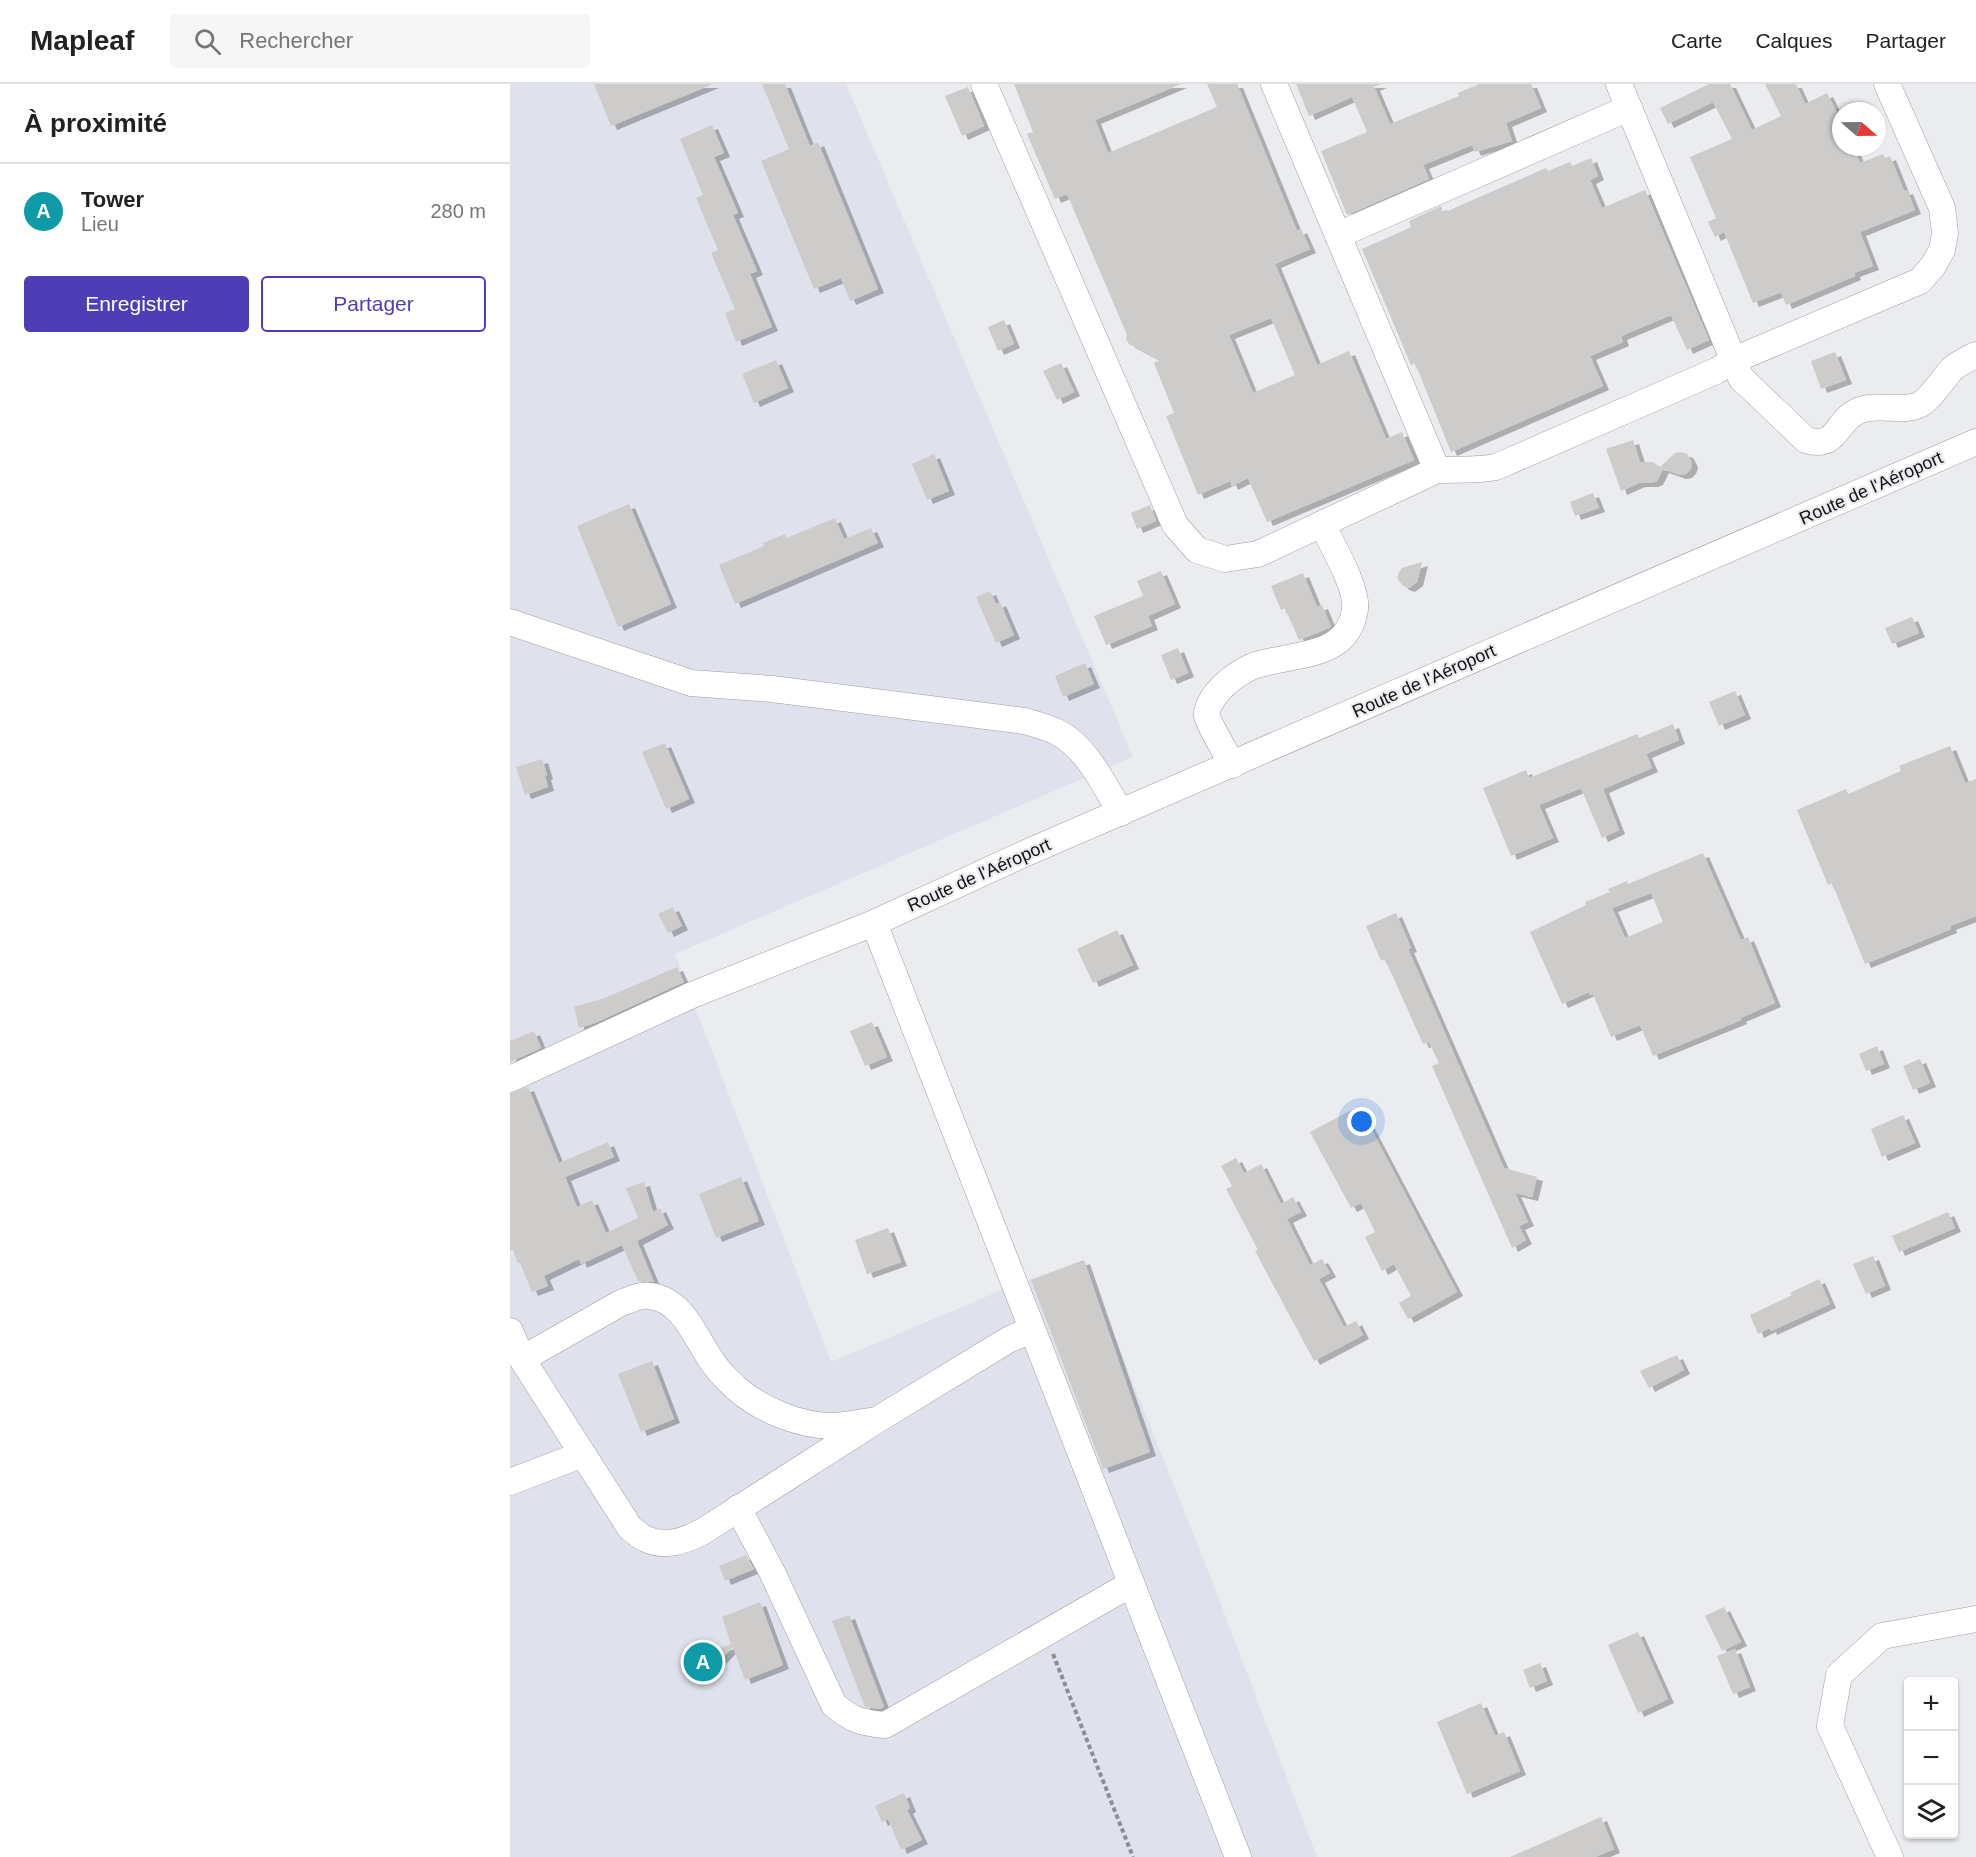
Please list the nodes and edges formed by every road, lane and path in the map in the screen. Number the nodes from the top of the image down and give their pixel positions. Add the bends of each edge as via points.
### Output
1 (984, 84) edge
2 (1274, 84) edge
3 (1619, 84) edge
4 (1887, 84) edge
5 (1629, 108) junction
6 (1338, 235) junction
7 (1976, 355) edge
8 (1734, 360) junction
9 (1976, 442) edge
10 (1437, 470) junction
11 (1322, 524) junction
12 (510, 622) edge
13 (1232, 765) junction
14 (1121, 813) junction
15 (874, 923) junction
16 (510, 1079) edge
17 (1032, 1329) junction
18 (510, 1331) edge
19 (522, 1359) junction
20 (877, 1420) junction
21 (583, 1454) junction
22 (510, 1482) edge
23 (738, 1508) junction
24 (1131, 1584) junction
25 (1976, 1619) edge
26 (1045, 1634) junction
27 (1133, 1857) edge
28 (1238, 1857) edge
29 (1890, 1857) edge

1 - 11 street via 1175,525 1197,550 1225,559 1258,554
2 - 6 street
3 - 5 street
4 - 8 street via 1942,208 1942,250 1920,281
5 - 6 street
5 - 8 street
6 - 10 street
7 - 8 street via 1954,367 1923,403 1910,408 1873,406 1855,412 1825,442 1816,444 1806,440 1741,378
8 - 10 street via 1496,467
9 - 13 street, Route de l'Aéroport
10 - 11 street
11 - 13 street via 1353,590 1355,608 1350,626 1342,639 1326,649 1251,667 1217,693 1207,716
12 - 14 street via 691,683 772,689 1025,721 1057,732 1077,747
13 - 14 street, Route de l'Aéroport
14 - 15 street, Route de l'Aéroport
15 - 16 street, Route de l'Aéroport via 692,995
15 - 17 street
17 - 20 street
17 - 24 street
18 - 19 street
19 - 20 street via 619,1304 650,1295 668,1302 685,1318 717,1368 738,1389 769,1410 833,1426
19 - 21 street
20 - 23 street
21 - 22 street
21 - 23 street via 630,1528 646,1539 681,1542
23 - 26 street via 834,1706 849,1718 885,1725
24 - 26 street
24 - 28 street
25 - 29 street via 1882,1636 1839,1674 1830,1726
26 - 27 path

